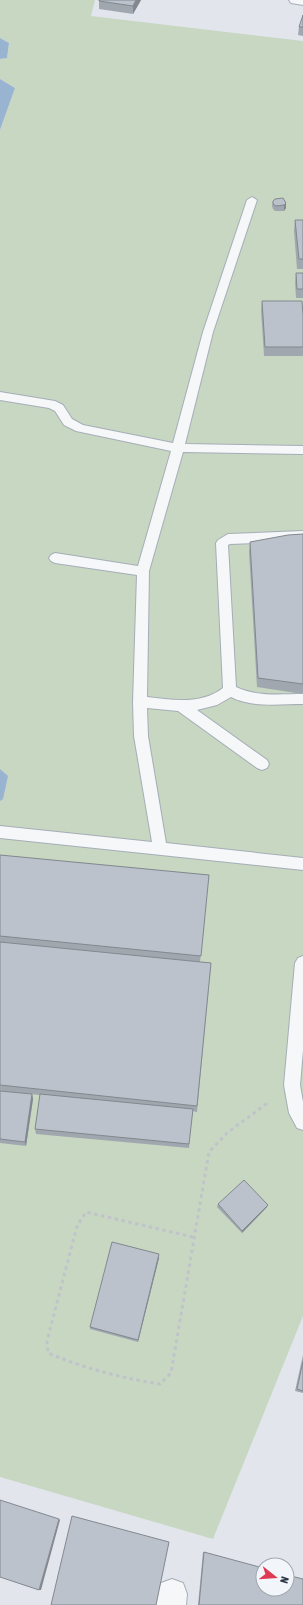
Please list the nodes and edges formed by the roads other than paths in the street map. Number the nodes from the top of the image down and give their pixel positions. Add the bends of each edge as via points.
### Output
1 (296, 0) edge
2 (303, 1) edge
3 (252, 200) dead end
4 (0, 396) edge
5 (178, 448) junction
6 (303, 450) edge
7 (303, 536) edge
8 (55, 558) dead end
9 (143, 571) junction
10 (230, 690) junction
11 (303, 699) edge
12 (140, 702) junction
13 (181, 706) junction
14 (262, 764) dead end
15 (0, 832) edge
16 (160, 848) junction
17 (303, 864) edge
18 (303, 963) edge
19 (303, 1122) edge

1 - 2 street
3 - 5 lane via 208,332
4 - 5 lane via 51,404 59,408 68,422 80,428
5 - 6 lane
5 - 9 lane
7 - 10 lane via 228,538 222,543
8 - 9 lane
9 - 12 lane
10 - 11 lane via 243,697
10 - 13 lane via 219,700
12 - 13 lane
12 - 16 lane via 141,736
13 - 14 lane
15 - 16 lane
16 - 17 lane
18 - 19 lane via 292,1085 297,1113

